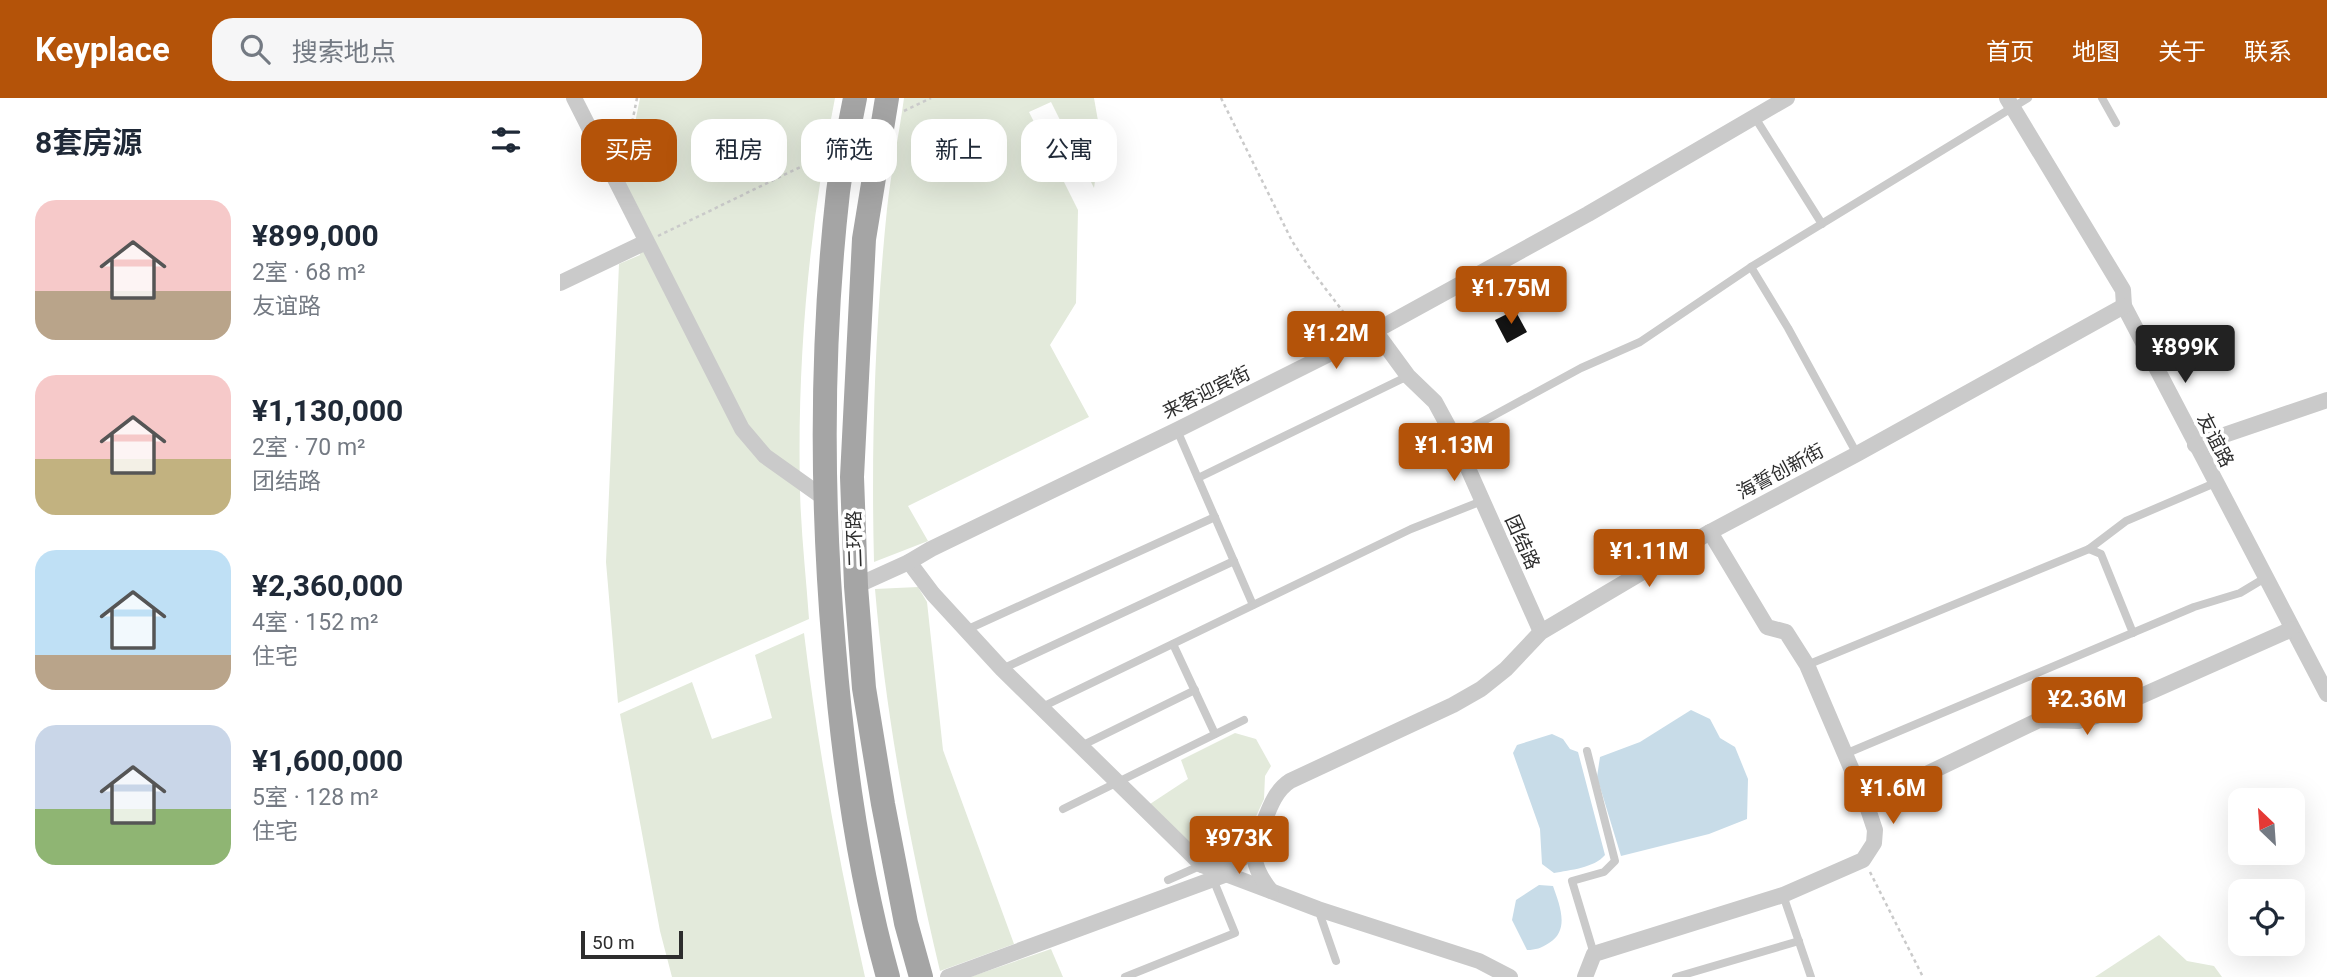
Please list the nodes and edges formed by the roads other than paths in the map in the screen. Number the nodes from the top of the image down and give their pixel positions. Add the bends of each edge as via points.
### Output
1 (574, 98) edge
2 (855, 98) edge
3 (1787, 98) edge
4 (2028, 98) edge
5 (2102, 98) edge
6 (2010, 103) edge
7 (884, 110) edge
8 (1754, 116) junction
9 (2116, 123) dead end
10 (1822, 224) junction
11 (646, 242) junction
12 (1751, 267) junction
13 (560, 283) edge
14 (2124, 306) junction
15 (1368, 334) junction
16 (1408, 376) junction
17 (2327, 400) edge
18 (1177, 430) junction
19 (1454, 437) junction
20 (2195, 445) junction
21 (1857, 454) junction
22 (1198, 478) junction
23 (2215, 484) junction
24 (824, 498) junction
25 (1482, 501) junction
26 (1214, 517) junction
27 (1710, 532) junction
28 (2089, 549) junction
29 (1234, 561) junction
30 (909, 562) junction
31 (2265, 578) junction
32 (856, 586) junction
33 (1253, 605) junction
34 (2292, 629) junction
35 (966, 630) junction
36 (1541, 632) junction
37 (2133, 633) junction
38 (1172, 644) junction
39 (1807, 665) junction
40 (1002, 669) junction
41 (1195, 690) junction
42 (2327, 694) edge
43 (1042, 707) junction
44 (1244, 720) dead end
45 (1216, 734) junction
46 (1081, 747) junction
47 (1587, 751) dead end
48 (1845, 754) junction
49 (1118, 783) junction
50 (1866, 803) junction
51 (1063, 809) dead end
52 (1253, 846) junction
53 (1202, 864) junction
54 (1220, 877) junction
55 (1168, 880) dead end
56 (1270, 891) junction
57 (1783, 895) junction
58 (1318, 909) junction
59 (1799, 942) junction
60 (1594, 954) junction
61 (1336, 961) dead end
62 (888, 977) edge
63 (921, 977) edge
64 (948, 977) edge
65 (1125, 977) edge
66 (1510, 977) edge
67 (1585, 977) edge
68 (1676, 977) edge
69 (1811, 977) edge

1 - 11 street
2 - 24 main road, 二环路 via 839,189 828,297
3 - 8 street, 来客迎宾街
4 - 6 lane
5 - 9 lane
6 - 10 lane
6 - 14 street, 友谊路 via 2123,290
7 - 32 main road, 二环路 via 864,239 857,350 852,477
8 - 10 lane
8 - 15 street, 来客迎宾街 via 1588,214
10 - 12 lane
11 - 13 street
11 - 24 street via 742,429 765,456
12 - 19 lane via 1640,342 1581,368
12 - 21 lane
14 - 20 street, 友谊路
14 - 21 street, 海誓创新街
15 - 16 street, 团结路
15 - 18 street, 来客迎宾街
16 - 19 street, 团结路 via 1435,402
16 - 22 lane
17 - 20 street
18 - 22 lane
18 - 30 street, 来客迎宾街
19 - 25 street, 团结路
20 - 23 street, 友谊路
21 - 27 street, 海誓创新街
22 - 26 lane
23 - 28 lane via 2126,521
23 - 31 street, 友谊路
24 - 62 main road, 二环路 via 841,735 856,836
25 - 33 lane via 1411,529
25 - 36 street, 团结路
26 - 29 lane
26 - 35 lane
27 - 36 street, 海誓创新街
27 - 39 street via 1767,627 1786,632
28 - 37 lane via 2101,554
28 - 39 lane
29 - 33 lane
29 - 40 lane
30 - 32 street, 来客迎宾街
30 - 35 street
31 - 34 street, 友谊路
31 - 37 lane via 2240,593
32 - 63 main road, 二环路 via 864,688 883,804
33 - 38 lane
34 - 42 street, 友谊路
34 - 50 street via 2096,716 2078,721 2039,720
35 - 40 street
36 - 52 street, 海誓创新街 via 1481,689 1279,788
37 - 48 lane
38 - 41 lane
38 - 43 lane
39 - 48 street
40 - 43 street
41 - 45 lane
41 - 46 lane
43 - 46 street
44 - 45 lane
45 - 49 lane
46 - 49 street
47 - 60 lane via 1615,861 1604,872 1572,881
48 - 50 street
49 - 51 lane
49 - 53 street
50 - 57 street via 1875,830 1874,843 1863,860
52 - 53 street via 1230,864
52 - 56 street via 1254,862
53 - 54 street
53 - 55 lane
54 - 56 street
54 - 64 street
54 - 65 lane via 1235,933
56 - 58 street
57 - 59 lane
57 - 60 street
58 - 61 lane
58 - 66 street via 1479,961
59 - 68 lane
59 - 69 lane
60 - 67 street

